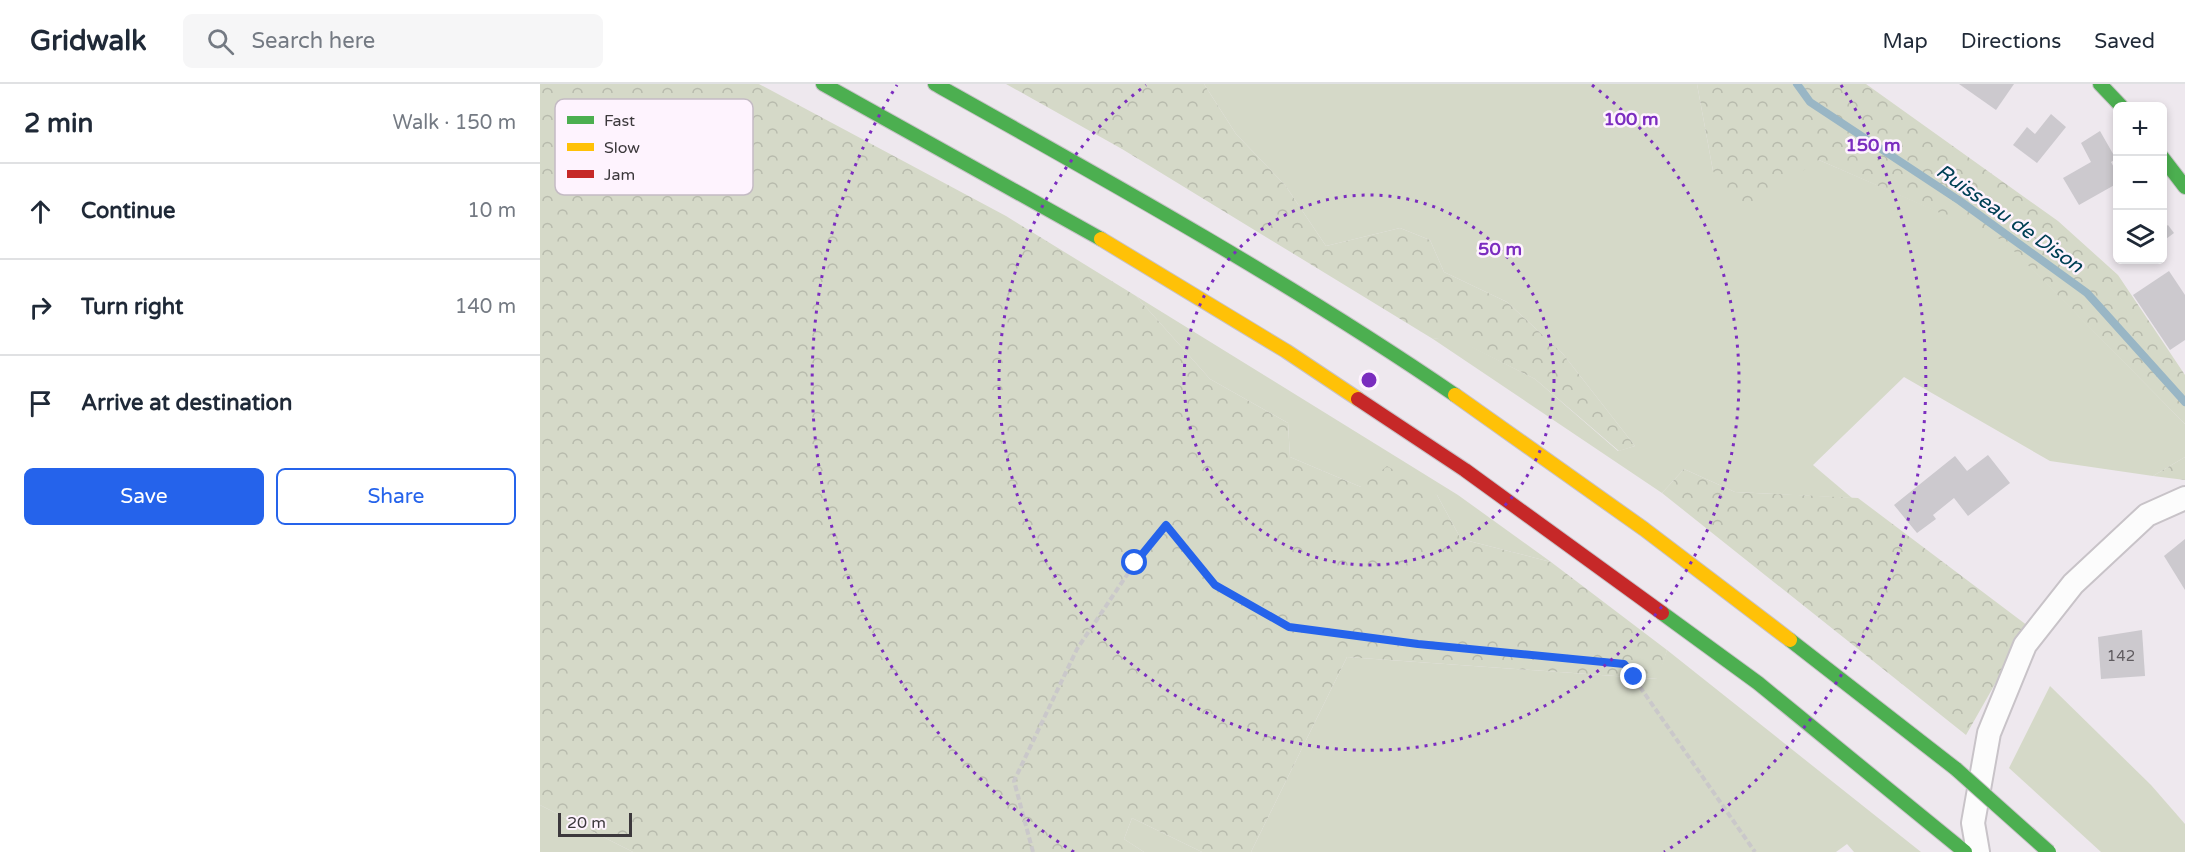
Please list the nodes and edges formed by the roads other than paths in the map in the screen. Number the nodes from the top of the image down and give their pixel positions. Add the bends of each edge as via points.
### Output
1 (823, 84) edge
2 (935, 84) edge
3 (2100, 84) edge
4 (2117, 102) edge
5 (2167, 163) edge
6 (2185, 187) edge
7 (2185, 498) edge
8 (1960, 848) edge
9 (1978, 852) edge
10 (2049, 852) edge

1 - 8 main road via 1093,234 1286,351 1465,470 1758,683
2 - 10 main road, bridge via 1126,190 1320,306 1497,422 1665,542 1956,769
3 - 4 main road
5 - 6 main road
7 - 9 street via 2147,515 2073,584 2025,645 1989,733 1973,823

